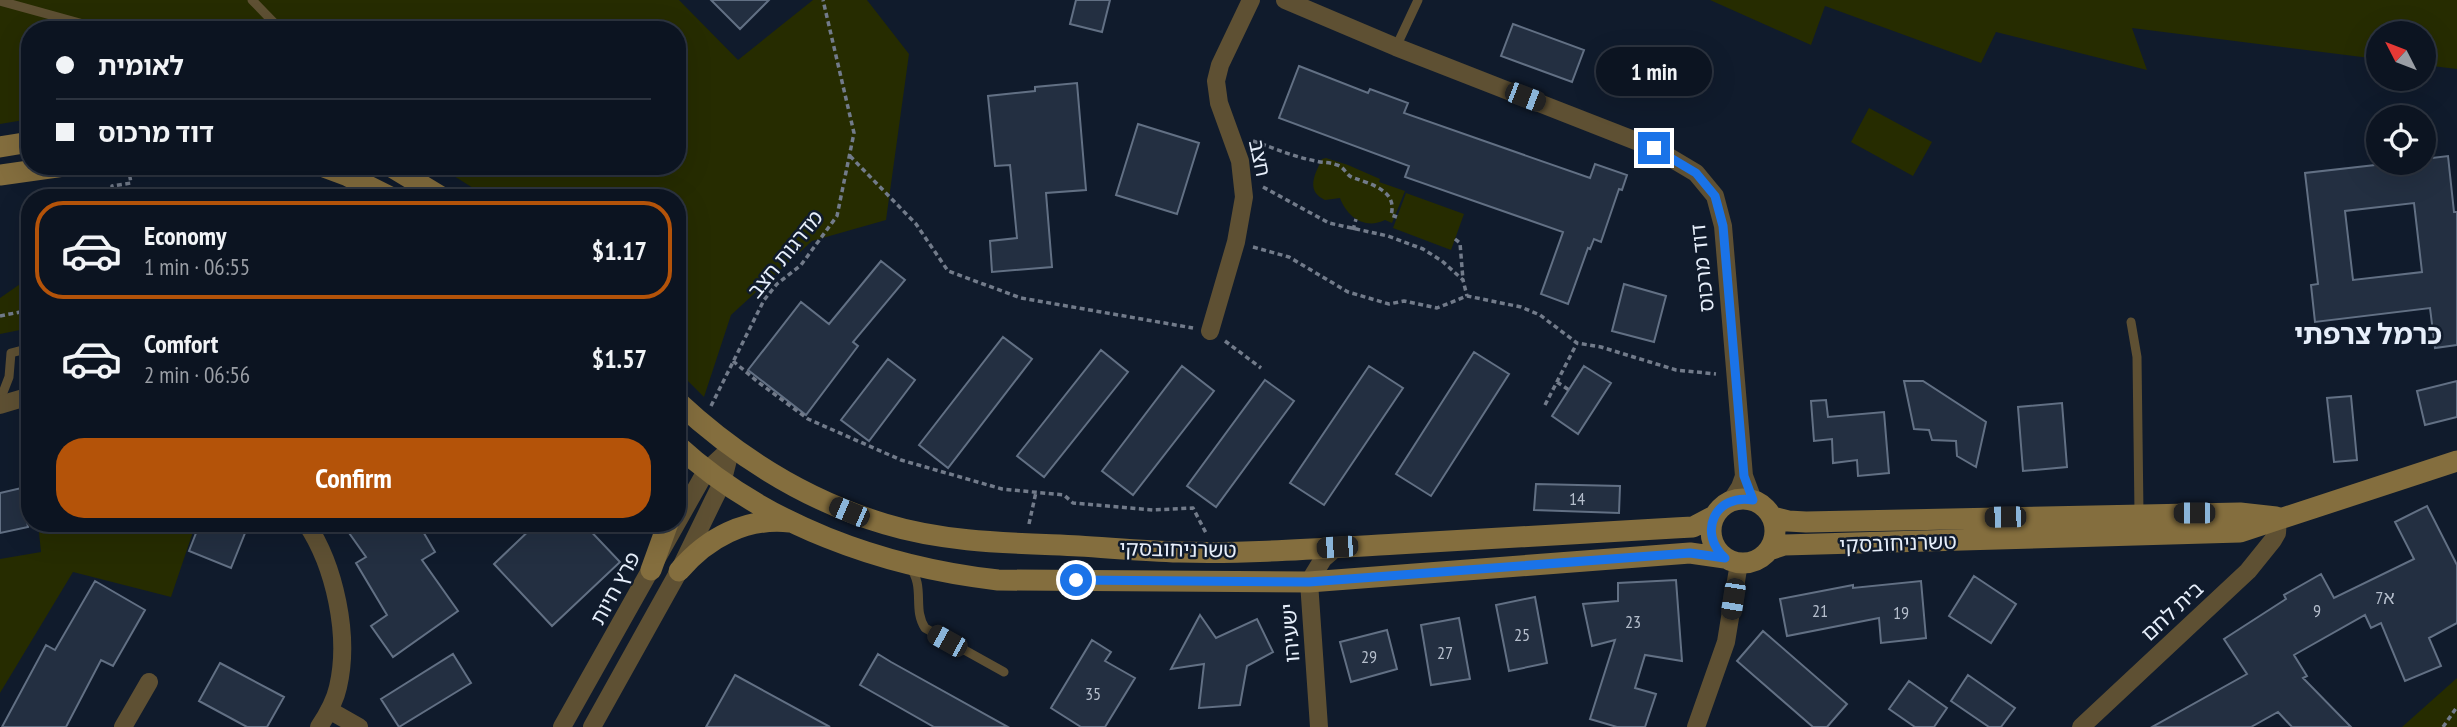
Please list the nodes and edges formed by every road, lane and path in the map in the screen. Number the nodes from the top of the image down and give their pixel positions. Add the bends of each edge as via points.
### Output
1 (252, 0) edge
2 (823, 0) edge
3 (1251, 0) edge
4 (1285, 0) edge
5 (1418, 0) edge
6 (0, 1) edge
7 (72, 21) edge
8 (272, 21) edge
9 (1396, 47) junction
10 (1231, 134) junction
11 (21, 144) edge
12 (0, 147) edge
13 (850, 156) junction
14 (21, 172) edge
15 (0, 175) edge
16 (130, 175) edge
17 (345, 175) edge
18 (405, 175) edge
19 (1243, 175) junction
20 (112, 189) edge
21 (374, 189) edge
22 (428, 189) edge
23 (1397, 217) dead end
24 (1356, 219) dead end
25 (1353, 230) junction
26 (1455, 239) dead end
27 (1236, 242) junction
28 (1463, 280) junction
29 (1467, 296) junction
30 (21, 312) edge
31 (0, 316) edge
32 (2131, 322) dead end
33 (1210, 331) junction
34 (1577, 343) junction
35 (21, 350) edge
36 (733, 361) junction
37 (1261, 368) dead end
38 (1735, 376) junction
39 (1557, 382) junction
40 (1569, 390) dead end
41 (21, 398) edge
42 (715, 398) dead end
43 (0, 402) edge
44 (1545, 405) dead end
45 (686, 409) edge
46 (731, 448) junction
47 (686, 453) edge
48 (2457, 461) edge
49 (1744, 476) junction
50 (714, 477) junction
51 (1036, 492) junction
52 (1753, 500) junction
53 (1731, 501) junction
54 (2138, 513) junction
55 (1714, 516) junction
56 (1773, 517) junction
57 (686, 518) edge
58 (2278, 518) junction
59 (797, 523) junction
60 (311, 532) edge
61 (665, 532) edge
62 (677, 532) edge
63 (1026, 543) junction
64 (1337, 547) junction
65 (1769, 550) junction
66 (1216, 551) junction
67 (1732, 561) junction
68 (908, 565) junction
69 (651, 570) junction
70 (679, 571) junction
71 (1309, 582) junction
72 (1004, 672) dead end
73 (149, 682) dead end
74 (2457, 707) edge
75 (329, 710) junction
76 (571, 711) junction
77 (601, 711) junction
78 (123, 727) edge
79 (319, 727) edge
80 (359, 727) edge
81 (562, 727) edge
82 (592, 727) edge
83 (1320, 727) edge
84 (1696, 727) edge
85 (2081, 727) edge
86 (2443, 727) edge

1 - 8 lane
2 - 13 path, מדרגות חצב via 854,133
3 - 10 street, חצב via 1216,81
4 - 9 street, דוד מרכוס
5 - 9 lane
6 - 7 lane
9 - 38 street, דוד מרכוס via 1654,148 1696,173 1715,196 1723,226
10 - 19 street, חצב
10 - 23 path via 1339,165 1351,178 1382,190 1391,201 1391,215
11 - 12 street
13 - 33 path via 916,224 948,271 1021,298
13 - 36 path, מדרגות חצב via 837,216 801,265 770,291
14 - 15 street
16 - 20 path via 131,183
17 - 21 street
18 - 22 street
19 - 25 path via 1313,215
19 - 27 street, חצב
24 - 25 path
25 - 28 path via 1423,249
26 - 28 path via 1460,243
27 - 29 path via 1289,257 1348,292 1389,304 1404,301 1437,308
27 - 33 street, חצב
28 - 29 path
29 - 34 path via 1531,310
30 - 31 path
32 - 54 lane via 2137,357
33 - 37 path
34 - 38 path via 1676,370
34 - 39 path
35 - 43 lane via 11,353
36 - 42 path, מדרגות חצב
36 - 51 path via 808,419 901,460 1002,489
38 - 49 street, דוד מרכוס
39 - 40 path
39 - 44 path
41 - 43 street
45 - 46 street, טשרניחובסקי
46 - 50 street
46 - 63 street, טשרניחובסקי via 806,492 884,524 918,533
47 - 50 street, טשרניחובסקי
48 - 58 street, טשרניחובסקי
49 - 52 street, דוד מרכוס
49 - 53 street
50 - 57 street, פרץ חיות
50 - 59 street, טשרניחובסקי
50 - 70 street
51 - 63 path
51 - 66 path via 1064,495 1073,503 1193,509
52 - 53 street
52 - 56 street
53 - 55 street
54 - 56 street, טשרניחובסקי via 1806,522
54 - 58 street, טשרניחובסקי via 2240,513
55 - 64 street, טשרניחובסקי via 1693,527
55 - 67 street via 1713,544
56 - 65 street via 1775,534
58 - 65 street, טשרניחובסקי via 2240,532 2218,534 1784,545
58 - 85 street, בית לחם via 2273,540 2248,570
59 - 68 street, טשרניחובסקי
59 - 70 street via 768,522 729,531 702,548
60 - 75 street via 330,572 340,627 338,687
61 - 69 street
62 - 69 street, פרץ חיות
63 - 66 street, טשרניחובסקי
64 - 66 street, טשרניחובסקי
64 - 71 street, ישעיהו
65 - 67 street via 1750,562
67 - 71 street, טשרניחובסקי via 1690,553
67 - 84 street via 1726,642
68 - 71 street, טשרניחובסקי via 998,580
68 - 72 lane via 918,581 919,614 925,628
69 - 76 street, פרץ חיות
70 - 77 street
71 - 83 street, ישעיהו
73 - 78 street
74 - 86 path
75 - 79 street
75 - 80 street
76 - 77 street via 584,706
76 - 81 street, פרץ חיות
77 - 82 street

